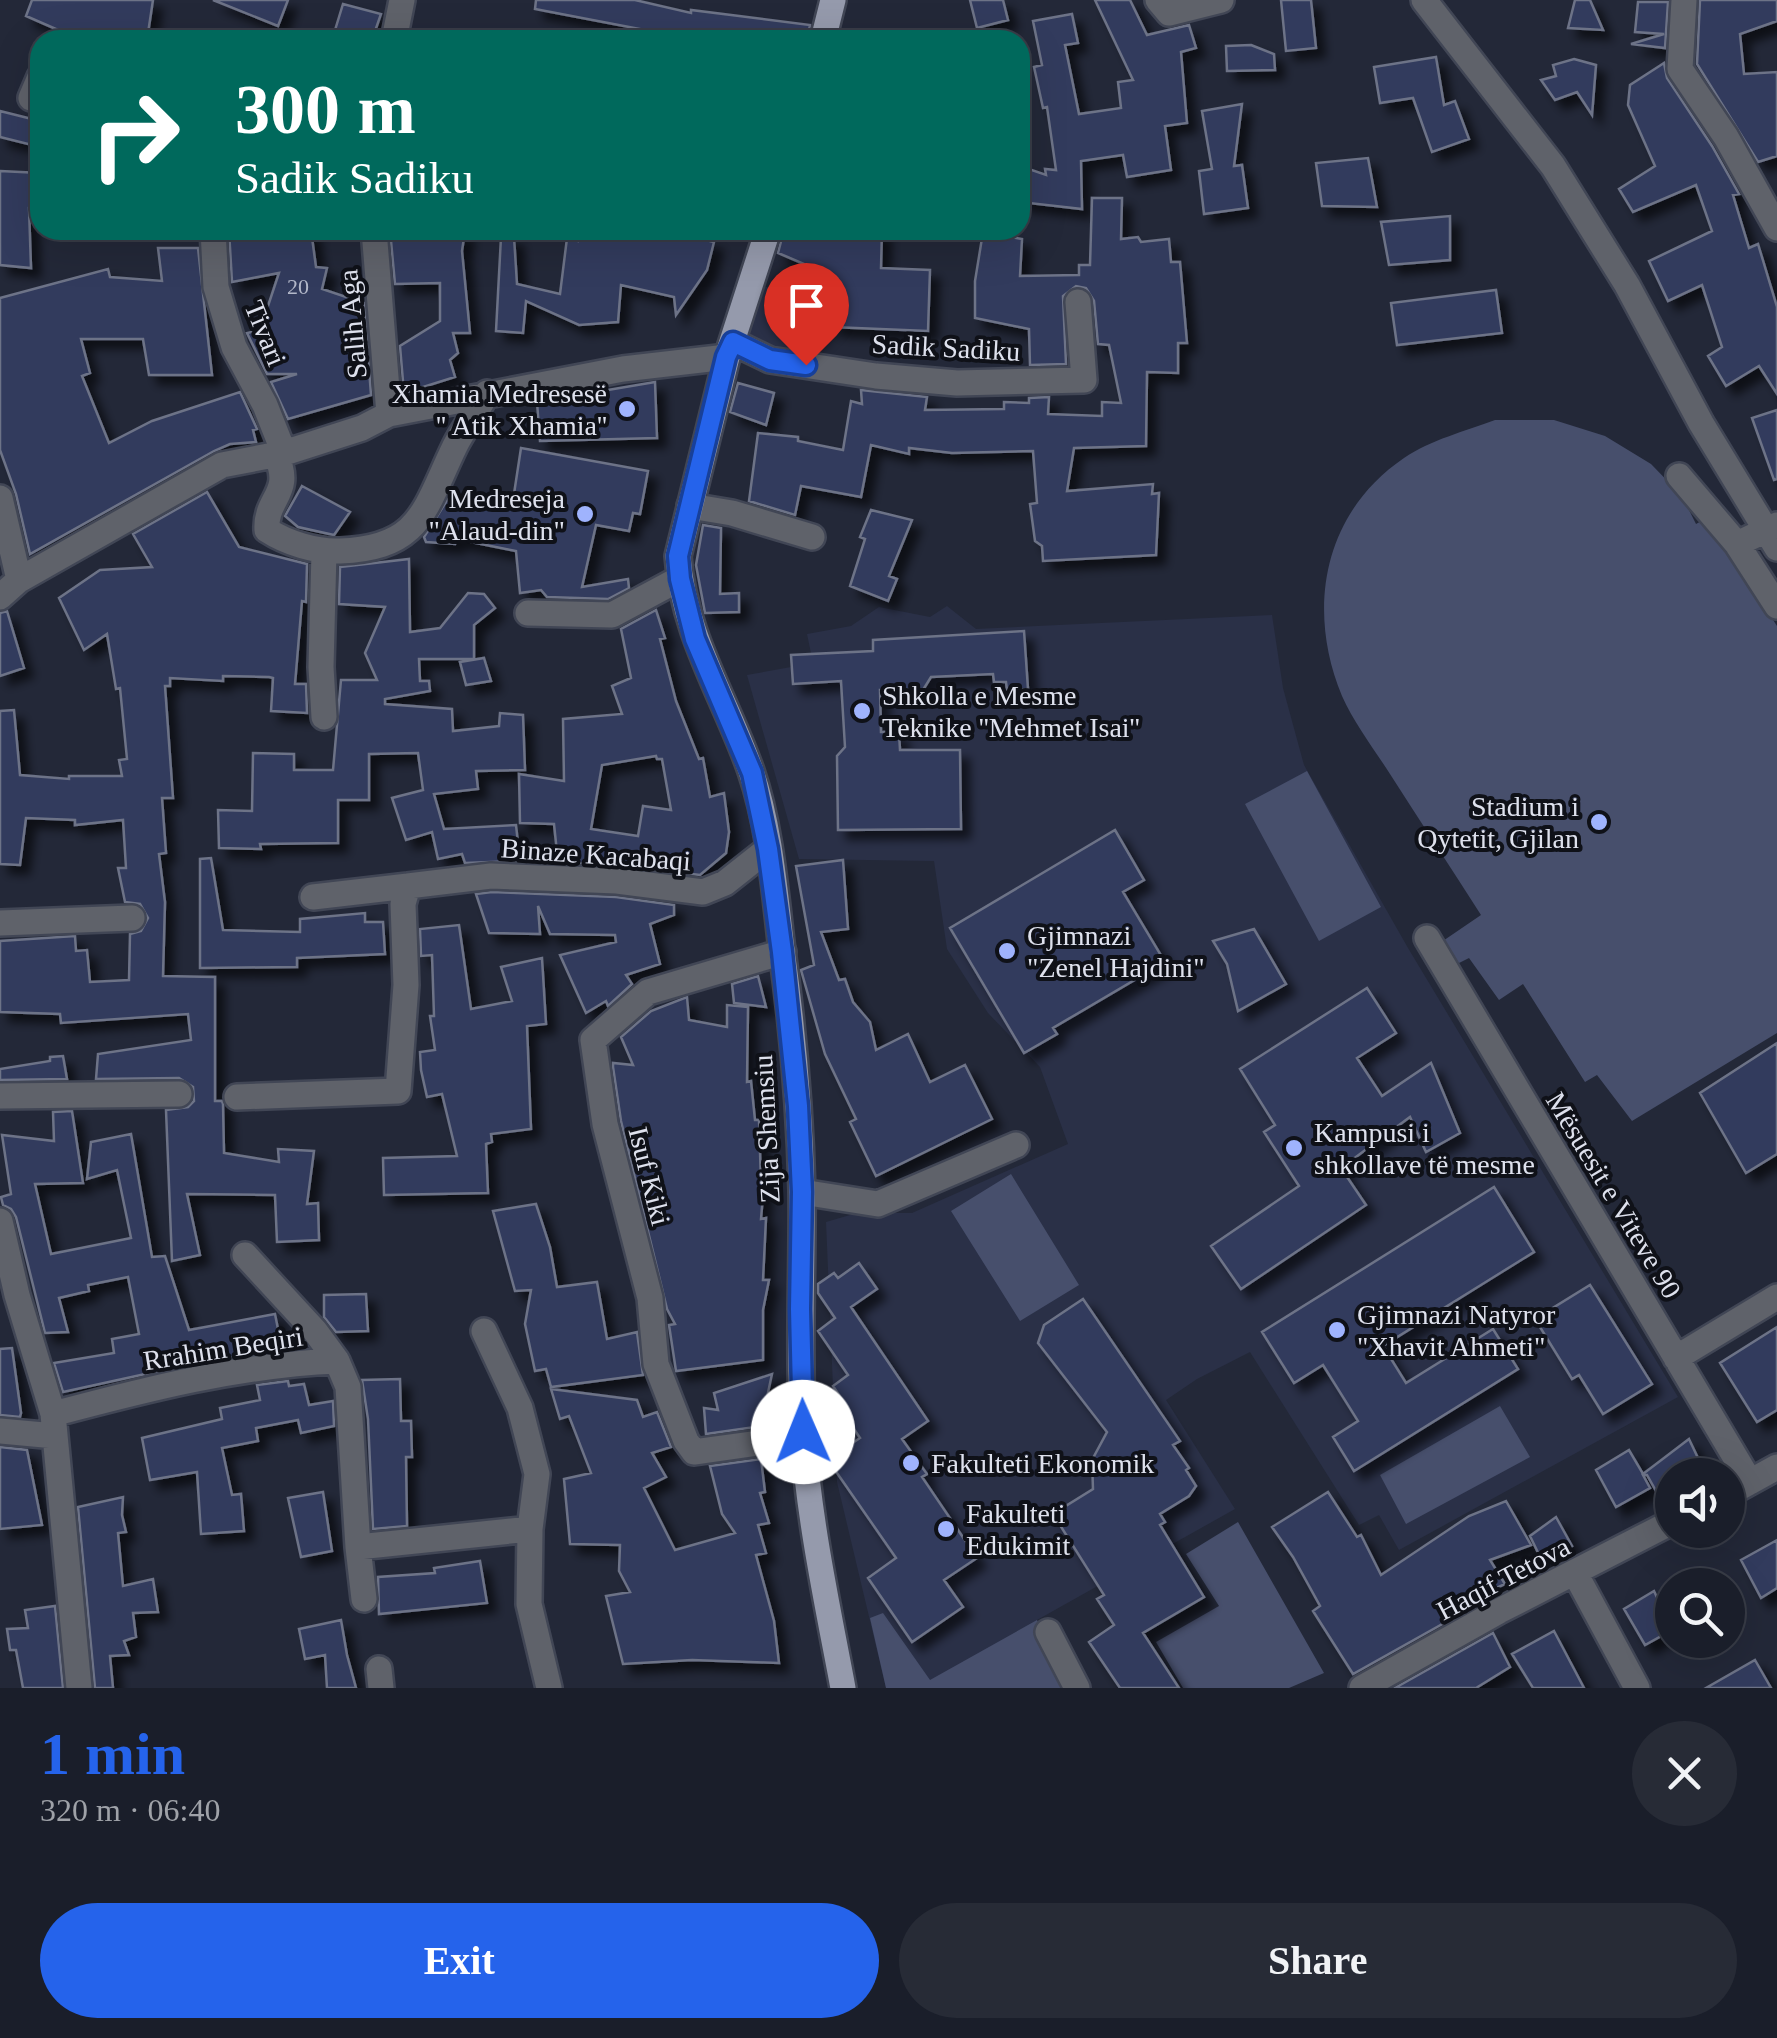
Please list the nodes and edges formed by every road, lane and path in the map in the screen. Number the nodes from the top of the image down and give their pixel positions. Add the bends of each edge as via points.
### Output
1 (402, 0) edge
2 (833, 0) edge
3 (1158, 0) edge
4 (1221, 0) edge
5 (1424, 0) edge
6 (1684, 0) edge
7 (396, 30) edge
8 (825, 30) edge
9 (1777, 228) edge
10 (213, 240) edge
11 (375, 240) edge
12 (765, 240) edge
13 (1078, 302) dead end
14 (730, 350) junction
15 (487, 394) junction
16 (389, 414) junction
17 (280, 454) junction
18 (1679, 476) dead end
19 (0, 498) edge
20 (690, 506) junction
21 (1774, 534) edge
22 (812, 538) dead end
23 (1737, 544) junction
24 (324, 552) junction
25 (680, 579) junction
26 (10, 588) edge
27 (1777, 606) edge
28 (528, 613) dead end
29 (324, 718) dead end
30 (768, 849) junction
31 (408, 886) junction
32 (313, 897) dead end
33 (132, 918) dead end
34 (0, 924) edge
35 (1426, 938) dead end
36 (782, 952) junction
37 (178, 1094) dead end
38 (0, 1096) edge
39 (236, 1097) dead end
40 (1016, 1145) dead end
41 (802, 1192) junction
42 (0, 1221) edge
43 (245, 1255) dead end
44 (8, 1295) edge
45 (1777, 1297) edge
46 (484, 1331) dead end
47 (1676, 1358) junction
48 (337, 1361) junction
49 (54, 1425) junction
50 (0, 1431) edge
51 (773, 1441) dead end
52 (1724, 1458) edge
53 (1777, 1468) edge
54 (1745, 1485) edge
55 (530, 1529) junction
56 (1655, 1531) edge
57 (358, 1547) junction
58 (1575, 1573) junction
59 (364, 1599) dead end
60 (1048, 1632) dead end
61 (79, 1688) edge
62 (549, 1688) edge
63 (843, 1688) edge
64 (1076, 1688) edge
65 (1362, 1688) edge
66 (1637, 1688) edge

1 - 7 street
2 - 8 main road
3 - 4 street via 1169,13
5 - 21 street via 1554,166 1701,423
6 - 9 street via 1680,70
10 - 17 street, Tivari via 216,287 234,348 265,405
11 - 16 street, Salih Aga
12 - 14 main road, Zija Shemsiu
13 - 14 street, Sadik Sadiku via 1084,380 957,383
14 - 15 street
14 - 20 main road, Zija Shemsiu
15 - 16 street
15 - 24 street via 407,533 374,550
16 - 17 street
17 - 24 street via 282,486 266,530
17 - 26 street via 222,465
18 - 23 street
19 - 26 street
20 - 22 street
20 - 25 main road, Zija Shemsiu via 678,556
21 - 23 street
23 - 27 street
24 - 29 street
25 - 28 street via 612,615
25 - 30 main road, Zija Shemsiu via 695,639 752,773
30 - 31 street, Binaze Kacabaqi via 703,892 490,876
30 - 36 main road, Zija Shemsiu
31 - 32 street, Binaze Kacabaqi
31 - 39 street via 398,1091
33 - 34 street
35 - 47 street, Mësuesit e Viteve 90
36 - 41 main road, Zija Shemsiu
36 - 51 street, Isuf Kiki via 648,992 593,1040 605,1124 650,1298 656,1364 686,1441 694,1452
37 - 38 street
40 - 41 street via 878,1204
41 - 63 main road, Zija Shemsiu via 803,1432 813,1530
42 - 44 street
43 - 48 street
44 - 49 street
45 - 47 street
46 - 55 street via 520,1408 537,1474
47 - 52 street, Mësuesit e Viteve 90
48 - 49 street, Rrahim Beqiri via 178,1381
48 - 57 street, Rrahim Beqiri via 348,1387
49 - 50 street, Rrahim Beqiri
49 - 61 street
53 - 54 street
55 - 57 street
55 - 62 street via 529,1604
56 - 58 street, Haqif Tetova
57 - 59 street, Rrahim Beqiri
58 - 65 street, Haqif Tetova
58 - 66 street
60 - 64 street

